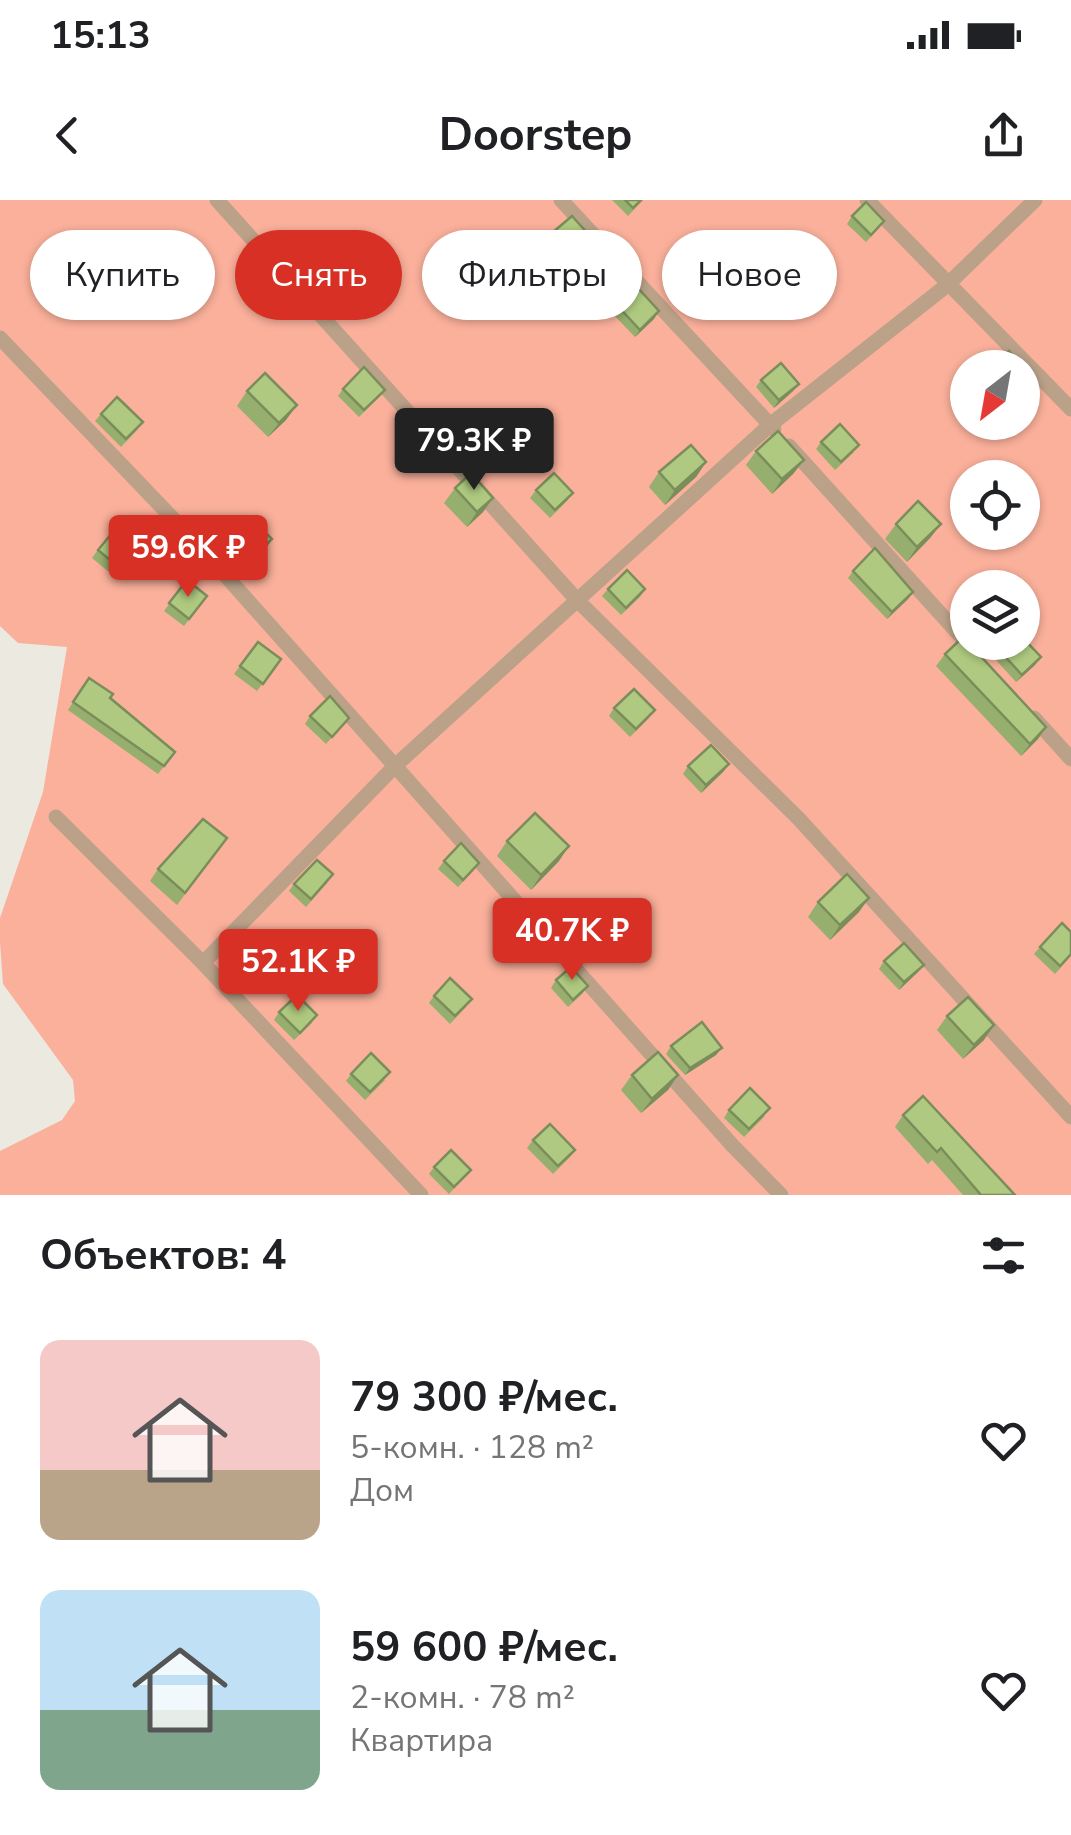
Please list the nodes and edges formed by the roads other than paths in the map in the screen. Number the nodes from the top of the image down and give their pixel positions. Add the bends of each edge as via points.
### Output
1 (217, 200) edge
2 (561, 200) edge
3 (867, 200) edge
4 (1035, 200) edge
5 (946, 286) junction
6 (0, 338) edge
7 (1071, 410) edge
8 (770, 425) junction
9 (577, 600) junction
10 (992, 672) edge
11 (1019, 701) edge
12 (1071, 760) edge
13 (396, 765) junction
14 (56, 817) dead end
15 (203, 962) junction
16 (1071, 1117) edge
17 (421, 1195) edge
18 (781, 1195) edge

1 - 9 lane
2 - 8 lane
3 - 5 lane
4 - 5 lane
5 - 7 lane
5 - 8 lane
6 - 13 lane
8 - 9 lane
8 - 10 lane
9 - 13 lane
9 - 16 lane via 799,818
11 - 12 lane
13 - 15 lane
13 - 18 lane
14 - 15 lane
15 - 17 lane

